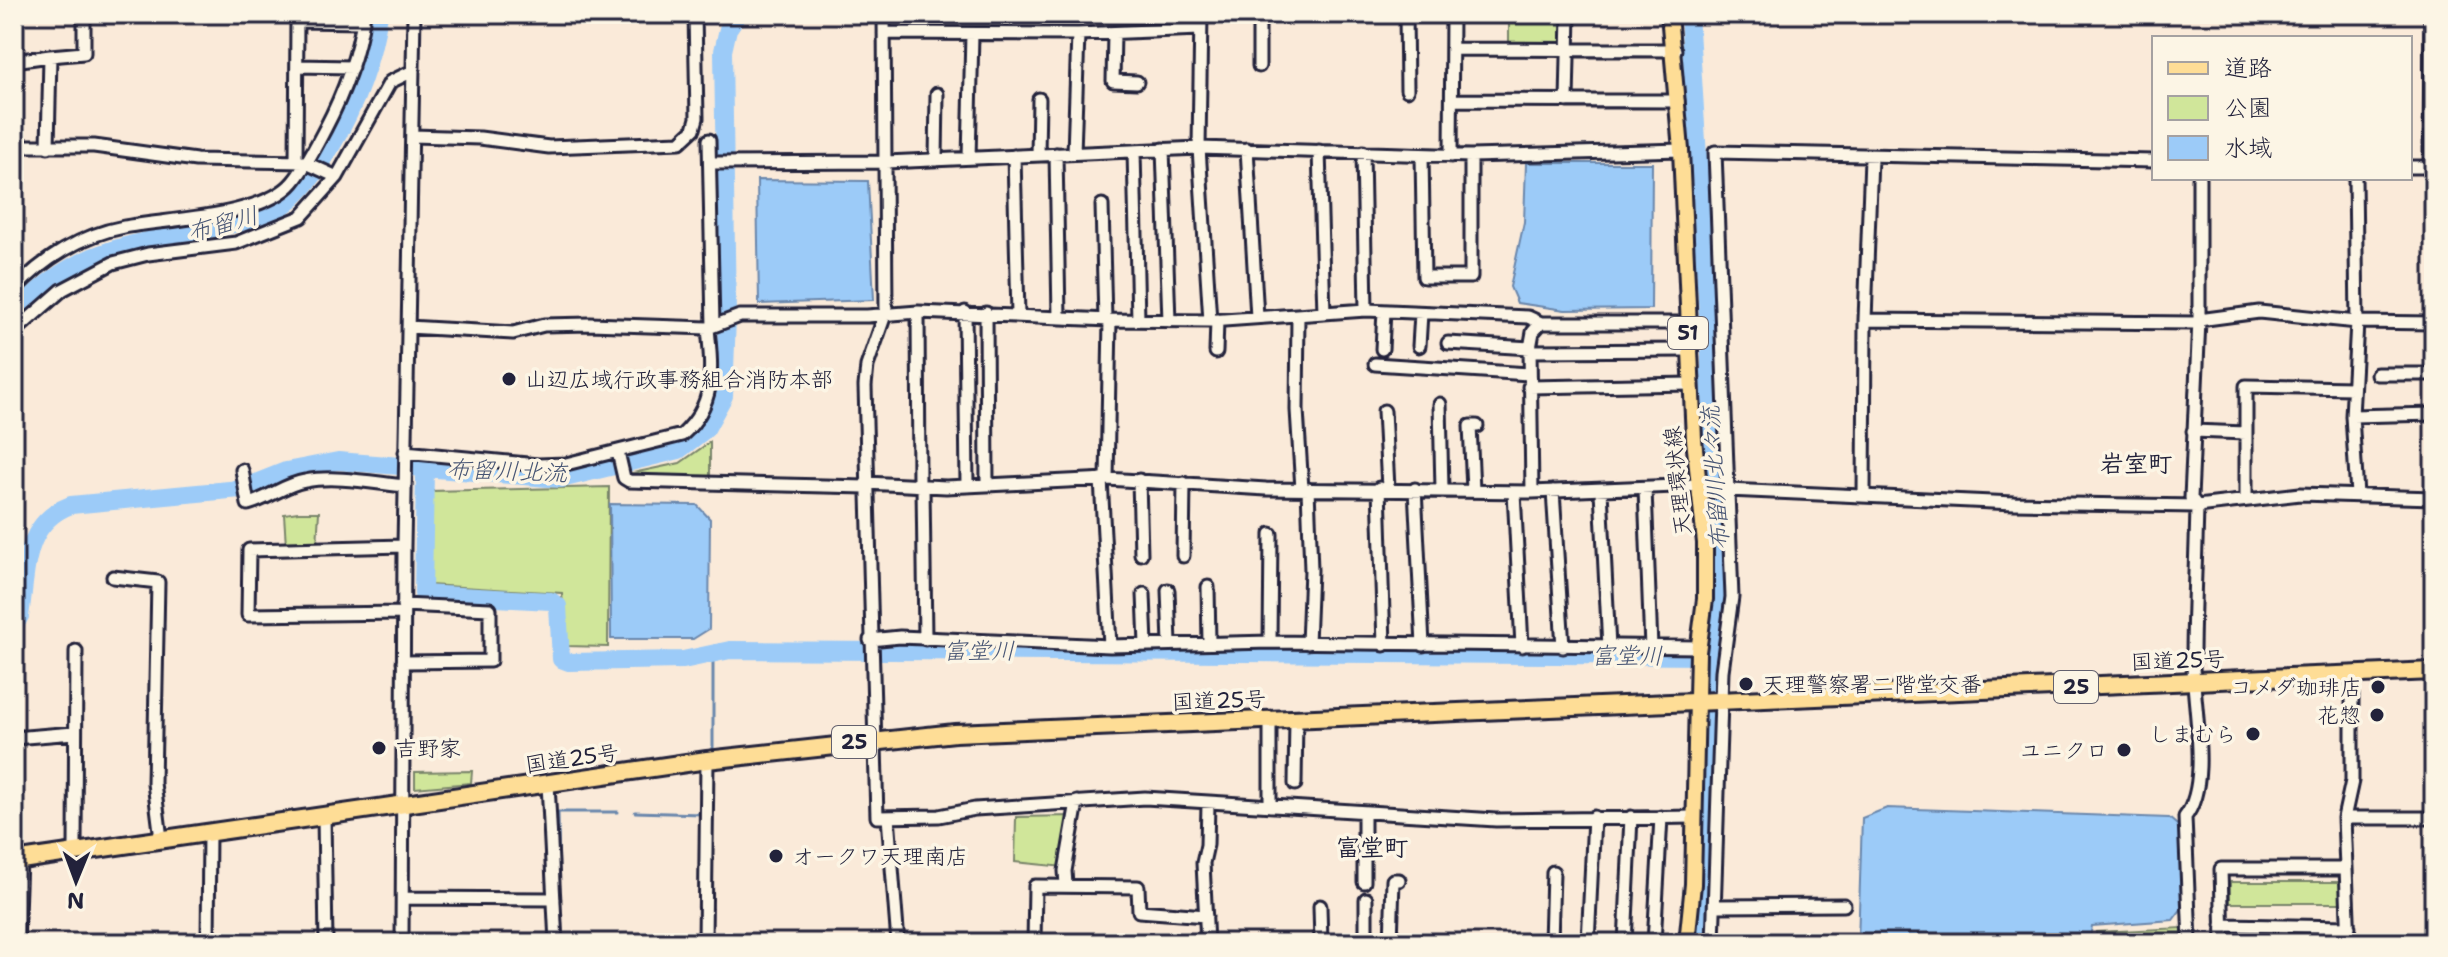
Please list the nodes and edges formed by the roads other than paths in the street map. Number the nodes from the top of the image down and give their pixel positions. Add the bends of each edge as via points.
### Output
1 (84, 14) edge
2 (414, 14) edge
3 (695, 14) edge
4 (884, 14) edge
5 (1201, 14) edge
6 (1259, 14) edge
7 (1406, 14) edge
8 (1452, 14) edge
9 (1569, 14) edge
10 (1669, 14) edge
11 (2431, 14) edge
12 (364, 18) edge
13 (1200, 29) junction
14 (884, 33) junction
15 (1114, 33) junction
16 (972, 34) junction
17 (1078, 34) junction
18 (1452, 49) junction
19 (1568, 50) junction
20 (1675, 50) junction
21 (50, 56) junction
22 (14, 61) edge
23 (297, 66) junction
24 (1259, 66) dead end
25 (352, 67) junction
26 (413, 71) junction
27 (1137, 82) dead end
28 (1407, 90) dead end
29 (937, 94) dead end
30 (1039, 99) dead end
31 (1453, 100) junction
32 (1567, 101) junction
33 (1678, 101) junction
34 (412, 136) junction
35 (709, 140) dead end
36 (14, 146) edge
37 (48, 147) junction
38 (1199, 148) junction
39 (1163, 149) junction
40 (1247, 149) junction
41 (1681, 150) junction
42 (1134, 151) junction
43 (1319, 151) junction
44 (1363, 152) junction
45 (1074, 153) junction
46 (1056, 154) junction
47 (1038, 155) junction
48 (1422, 155) junction
49 (1014, 156) junction
50 (1451, 156) junction
51 (1471, 156) junction
52 (969, 158) junction
53 (1871, 158) junction
54 (936, 160) junction
55 (2152, 161) edge
56 (886, 162) junction
57 (303, 163) junction
58 (710, 163) junction
59 (2432, 167) edge
60 (335, 176) junction
61 (2199, 180) edge
62 (2355, 180) edge
63 (1106, 211) dead end
64 (14, 290) edge
65 (1366, 310) junction
66 (1384, 311) junction
67 (886, 312) junction
68 (918, 312) junction
69 (965, 312) junction
70 (986, 313) junction
71 (1324, 313) junction
72 (1421, 313) junction
73 (1018, 315) junction
74 (1298, 315) junction
75 (1059, 317) junction
76 (1257, 317) junction
77 (1108, 320) junction
78 (1138, 320) junction
79 (1865, 320) junction
80 (1169, 321) junction
81 (1213, 321) junction
82 (2198, 322) junction
83 (2357, 322) junction
84 (1541, 323) junction
85 (1688, 323) junction
86 (2434, 323) edge
87 (712, 326) junction
88 (408, 327) junction
89 (14, 332) edge
90 (1448, 343) dead end
91 (1419, 346) dead end
92 (1382, 349) dead end
93 (1530, 350) junction
94 (1689, 350) junction
95 (1216, 352) dead end
96 (1375, 364) dead end
97 (2377, 374) dead end
98 (2434, 374) edge
99 (1529, 381) junction
100 (1691, 384) junction
101 (2353, 388) junction
102 (1440, 404) dead end
103 (1384, 411) dead end
104 (2434, 414) edge
105 (2352, 416) junction
106 (1477, 426) dead end
107 (2193, 431) junction
108 (2246, 433) junction
109 (618, 453) junction
110 (405, 455) junction
111 (243, 473) dead end
112 (1104, 479) junction
113 (1139, 480) junction
114 (405, 483) junction
115 (1184, 483) junction
116 (987, 484) junction
117 (866, 485) junction
118 (921, 486) junction
119 (967, 486) junction
120 (1384, 488) junction
121 (1305, 489) junction
122 (1415, 489) junction
123 (1645, 489) junction
124 (1442, 490) junction
125 (1473, 490) junction
126 (1701, 490) junction
127 (1727, 490) junction
128 (1553, 491) junction
129 (1601, 491) junction
130 (1514, 492) junction
131 (1532, 492) junction
132 (2357, 495) junction
133 (1864, 496) junction
134 (2246, 497) junction
135 (2434, 498) edge
136 (2197, 506) junction
137 (1271, 534) dead end
138 (404, 546) junction
139 (1141, 554) dead end
140 (1183, 556) dead end
141 (113, 577) dead end
142 (1208, 587) dead end
143 (1168, 590) dead end
144 (1144, 594) dead end
145 (403, 609) junction
146 (925, 639) junction
147 (1270, 642) junction
148 (1209, 643) junction
149 (1308, 643) junction
150 (1170, 644) junction
151 (1146, 645) junction
152 (1384, 645) junction
153 (1423, 645) junction
154 (1110, 646) junction
155 (1522, 646) junction
156 (870, 647) junction
157 (1563, 647) junction
158 (1609, 647) junction
159 (1651, 648) junction
160 (76, 651) dead end
161 (1698, 654) junction
162 (403, 662) junction
163 (2434, 671) edge
164 (2352, 674) junction
165 (2194, 682) junction
166 (1710, 702) junction
167 (1296, 719) junction
168 (1270, 720) junction
169 (74, 733) junction
170 (14, 738) edge
171 (872, 740) junction
172 (707, 760) junction
173 (548, 783) junction
174 (1295, 784) dead end
175 (1077, 802) junction
176 (403, 804) junction
177 (1208, 804) junction
178 (1270, 806) junction
179 (1364, 812) junction
180 (324, 816) junction
181 (888, 817) junction
182 (1594, 817) junction
183 (1631, 817) junction
184 (1661, 817) junction
185 (1695, 817) junction
186 (2344, 818) junction
187 (2434, 818) edge
188 (209, 832) junction
189 (161, 839) junction
190 (75, 851) junction
191 (17, 860) edge
192 (2346, 869) junction
193 (1553, 872) dead end
194 (1399, 880) dead end
195 (1364, 882) dead end
196 (1066, 885) junction
197 (403, 898) junction
198 (554, 899) junction
199 (1366, 899) dead end
200 (1844, 905) dead end
201 (1320, 906) dead end
202 (1717, 906) junction
203 (1206, 916) junction
204 (2222, 925) junction
205 (2349, 927) junction
206 (17, 943) edge
207 (208, 943) edge
208 (326, 943) edge
209 (402, 943) edge
210 (556, 943) edge
211 (705, 943) edge
212 (898, 943) edge
213 (1034, 943) edge
214 (1207, 943) edge
215 (1321, 943) edge
216 (1366, 943) edge
217 (1391, 943) edge
218 (1551, 943) edge
219 (1588, 943) edge
220 (1625, 943) edge
221 (1654, 943) edge
222 (1687, 943) edge
223 (1713, 943) edge
224 (2190, 943) edge
225 (2223, 943) edge
226 (2349, 943) edge

1 - 21 street via 84,53
2 - 26 street
3 - 34 street via 697,118 680,142 549,147
4 - 14 street
5 - 13 street
6 - 24 street
7 - 28 street
8 - 18 street
9 - 19 street
10 - 20 main road, 天理環状線 / 51
11 - 59 street
12 - 23 street via 297,20
12 - 25 street
13 - 15 street
13 - 38 street
14 - 16 street
14 - 56 street
15 - 17 street
15 - 27 street via 1113,81
16 - 17 street
16 - 52 street
17 - 45 street
18 - 19 street
18 - 31 street
19 - 20 street
19 - 32 street
20 - 33 main road, 天理環状線 / 51
21 - 22 street
21 - 37 street
23 - 25 street
23 - 57 street
25 - 57 street
26 - 34 street
26 - 60 street via 390,82
29 - 54 street
30 - 47 street
31 - 32 street
31 - 50 street
32 - 33 street
33 - 41 main road, 天理環状線 / 51
34 - 88 street
35 - 58 street
36 - 37 street
37 - 57 street
38 - 39 street
38 - 40 street
38 - 81 street
39 - 42 street
39 - 80 street
40 - 43 street
40 - 76 street
41 - 51 street
41 - 85 main road, 天理環状線 / 51
42 - 45 street
42 - 78 street
43 - 44 street
43 - 71 street
44 - 48 street
44 - 65 street
45 - 46 street
46 - 47 street
46 - 75 street
47 - 49 street
48 - 50 street
48 - 51 street via 1424,277 1471,277
49 - 52 street
49 - 73 street
50 - 51 street
52 - 54 street
53 - 55 street
53 - 79 street
53 - 127 street via 1715,152
54 - 56 street
56 - 58 street
56 - 67 street
57 - 60 street
57 - 64 street via 293,182 266,200 183,220 122,227 82,240 55,254
58 - 87 street
60 - 89 street via 301,217 260,234 188,252 148,254 87,274
61 - 82 street
62 - 83 street
63 - 77 street
65 - 66 street
65 - 71 street
66 - 72 street
66 - 92 street
67 - 68 street
67 - 87 street via 737,319
67 - 117 street via 867,366
68 - 69 street
68 - 118 street
69 - 70 street
69 - 119 street
70 - 73 street
70 - 116 street
71 - 74 street
72 - 84 street via 1528,317
72 - 91 street
73 - 75 street
74 - 76 street
74 - 121 street via 1297,410
75 - 77 street
76 - 81 street
77 - 78 street
77 - 112 street
78 - 80 street
79 - 82 street
79 - 133 street
80 - 81 street
81 - 95 street
82 - 83 street via 2259,312
82 - 107 street
83 - 86 street
83 - 101 street
84 - 85 street
84 - 93 street via 1533,332
85 - 94 main road, 天理環状線 / 51
87 - 88 street via 544,325 513,333
87 - 109 street via 708,403 696,422 682,435
88 - 110 street
90 - 93 street
93 - 94 street
93 - 99 street
94 - 100 main road, 天理環状線 / 51
96 - 99 street
97 - 98 street
99 - 100 street
99 - 131 street
100 - 126 main road, 天理環状線 / 51
101 - 105 street
101 - 108 street via 2246,386
102 - 124 street
103 - 120 street
104 - 105 street
105 - 132 street
106 - 125 street via 1470,426
107 - 108 street
107 - 136 street via 2191,498
108 - 134 street
109 - 110 street via 538,465
109 - 117 street via 624,478 711,486
110 - 114 street
111 - 114 street via 248,504 302,481
112 - 113 street
112 - 116 street
112 - 154 street
113 - 115 street
113 - 139 street
114 - 138 street
115 - 121 street
115 - 140 street
116 - 119 street
117 - 118 street
117 - 156 street
118 - 119 street
118 - 146 street
120 - 121 street
120 - 122 street
120 - 152 street
121 - 149 street via 1311,570
122 - 124 street
122 - 153 street
123 - 126 street
123 - 129 street
123 - 159 street
124 - 125 street
125 - 130 street
126 - 127 street
126 - 161 main road, 天理環状線 / 51 via 1705,599
127 - 133 street
127 - 166 street via 1732,597 1722,671
128 - 129 street
128 - 131 street
128 - 157 street
129 - 158 street
130 - 131 street
130 - 155 street
132 - 134 street
132 - 135 street
133 - 136 street
134 - 136 street
136 - 165 street
137 - 147 street
138 - 145 street
138 - 145 street via 249,550 248,615
141 - 189 street via 158,582 154,783
142 - 148 street
143 - 150 street
144 - 151 street
145 - 162 street
145 - 162 street via 490,609 490,661
146 - 154 street
146 - 156 street
147 - 148 street
147 - 149 street
148 - 150 street
149 - 152 street
150 - 151 street
151 - 154 street
152 - 153 street
153 - 155 street
155 - 157 street
156 - 171 street
157 - 158 street
158 - 159 street
159 - 161 street
160 - 169 street
161 - 166 main road, 天理環状線 / 51
162 - 176 street
163 - 164 highway, 国道25号 / 25
164 - 165 highway, 国道25号 / 25
164 - 186 street via 2352,781
165 - 166 highway, 国道25号 / 25
165 - 224 street via 2199,753 2193,807 2185,817
166 - 167 highway, 国道25号 / 25
166 - 185 main road, 天理環状線 / 51
166 - 202 street
167 - 168 highway, 国道25号 / 25
167 - 174 street
168 - 171 highway, 国道25号 / 25
168 - 178 street
169 - 170 street
169 - 190 street
171 - 172 highway, 国道25号 / 25
171 - 181 street via 877,817
172 - 173 highway, 国道25号 / 25
172 - 211 street
173 - 176 highway, 国道25号 / 25
173 - 198 street
175 - 177 street via 1145,798
175 - 181 street
175 - 196 street
176 - 180 highway, 国道25号 / 25
176 - 197 street
177 - 178 street
177 - 203 street
178 - 179 street
179 - 182 street via 1496,820
179 - 195 street
180 - 188 highway, 国道25号 / 25
180 - 208 street
181 - 212 street
182 - 183 street
182 - 219 street
183 - 184 street
183 - 220 street
184 - 185 street
184 - 221 street
185 - 222 main road, 天理環状線 / 51
186 - 187 street
186 - 192 street
188 - 189 highway, 国道25号 / 25
188 - 207 street
189 - 190 highway, 国道25号 / 25
190 - 191 highway, 国道25号 / 25
191 - 206 street
192 - 204 street via 2221,869
192 - 205 street
193 - 218 street
194 - 217 street via 1393,880
196 - 203 street via 1138,887 1139,911
196 - 213 street via 1035,886
197 - 198 street
197 - 209 street
198 - 210 street
199 - 216 street
200 - 202 street
201 - 215 street
202 - 223 street
203 - 214 street
204 - 205 street
204 - 225 street
205 - 226 street

